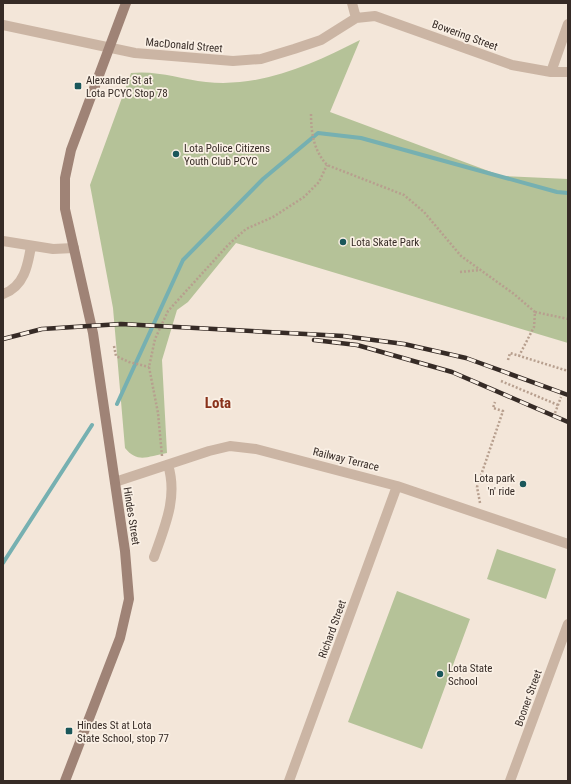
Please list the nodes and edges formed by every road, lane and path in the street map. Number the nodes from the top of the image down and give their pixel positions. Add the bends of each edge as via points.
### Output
1 (126, 3) edge
2 (352, 3) edge
3 (356, 18) junction
4 (568, 24) edge
5 (3, 25) edge
6 (109, 48) junction
7 (551, 72) junction
8 (568, 72) edge
9 (311, 114) dead end
10 (327, 165) junction
11 (3, 241) edge
12 (31, 246) junction
13 (74, 248) junction
14 (481, 270) junction
15 (460, 272) dead end
16 (3, 294) edge
17 (535, 312) junction
18 (568, 319) edge
19 (114, 346) dead end
20 (519, 356) junction
21 (508, 360) dead end
22 (149, 367) junction
23 (568, 371) edge
24 (501, 381) dead end
25 (560, 397) dead end
26 (495, 402) dead end
27 (558, 405) junction
28 (555, 413) dead end
29 (166, 466) junction
30 (115, 482) junction
31 (397, 486) junction
32 (481, 505) dead end
33 (568, 544) edge
34 (154, 557) dead end
35 (568, 624) edge
36 (65, 781) edge
37 (289, 781) edge
38 (510, 781) edge

1 - 6 street, Hindes Street
2 - 3 street
3 - 6 street, MacDonald Street via 321,40 261,59 232,61 134,53
3 - 7 street, Bowering Street via 375,16 512,65
4 - 7 street
5 - 6 street, MacDonald Street
6 - 13 street, Hindes Street via 72,150 65,178 66,216
7 - 8 street, Bowering Street
9 - 10 path via 314,142 319,156
10 - 14 path via 404,195 424,212 461,256
10 - 22 path via 319,182 304,197 273,217 246,229 228,245 168,311 155,339
11 - 12 street
12 - 13 street
12 - 16 street via 23,278 14,288
13 - 30 street, Hindes Street via 93,333
14 - 15 path
14 - 17 path
17 - 18 path
17 - 20 path via 534,327
19 - 22 path via 116,356
20 - 21 path via 510,353
20 - 23 path
22 - 29 path via 158,413 160,447
24 - 27 path
25 - 27 path
26 - 32 path via 493,408 503,411 476,491
27 - 28 path
29 - 30 street, Railway Terrace
29 - 31 street, Railway Terrace via 230,446 256,449
29 - 34 street, Hindes Street via 172,478 171,511
30 - 36 street, Hindes Street via 129,581 129,599 120,638
31 - 33 street, Railway Terrace
31 - 37 street, Richard Street
35 - 38 street, Booner Street

